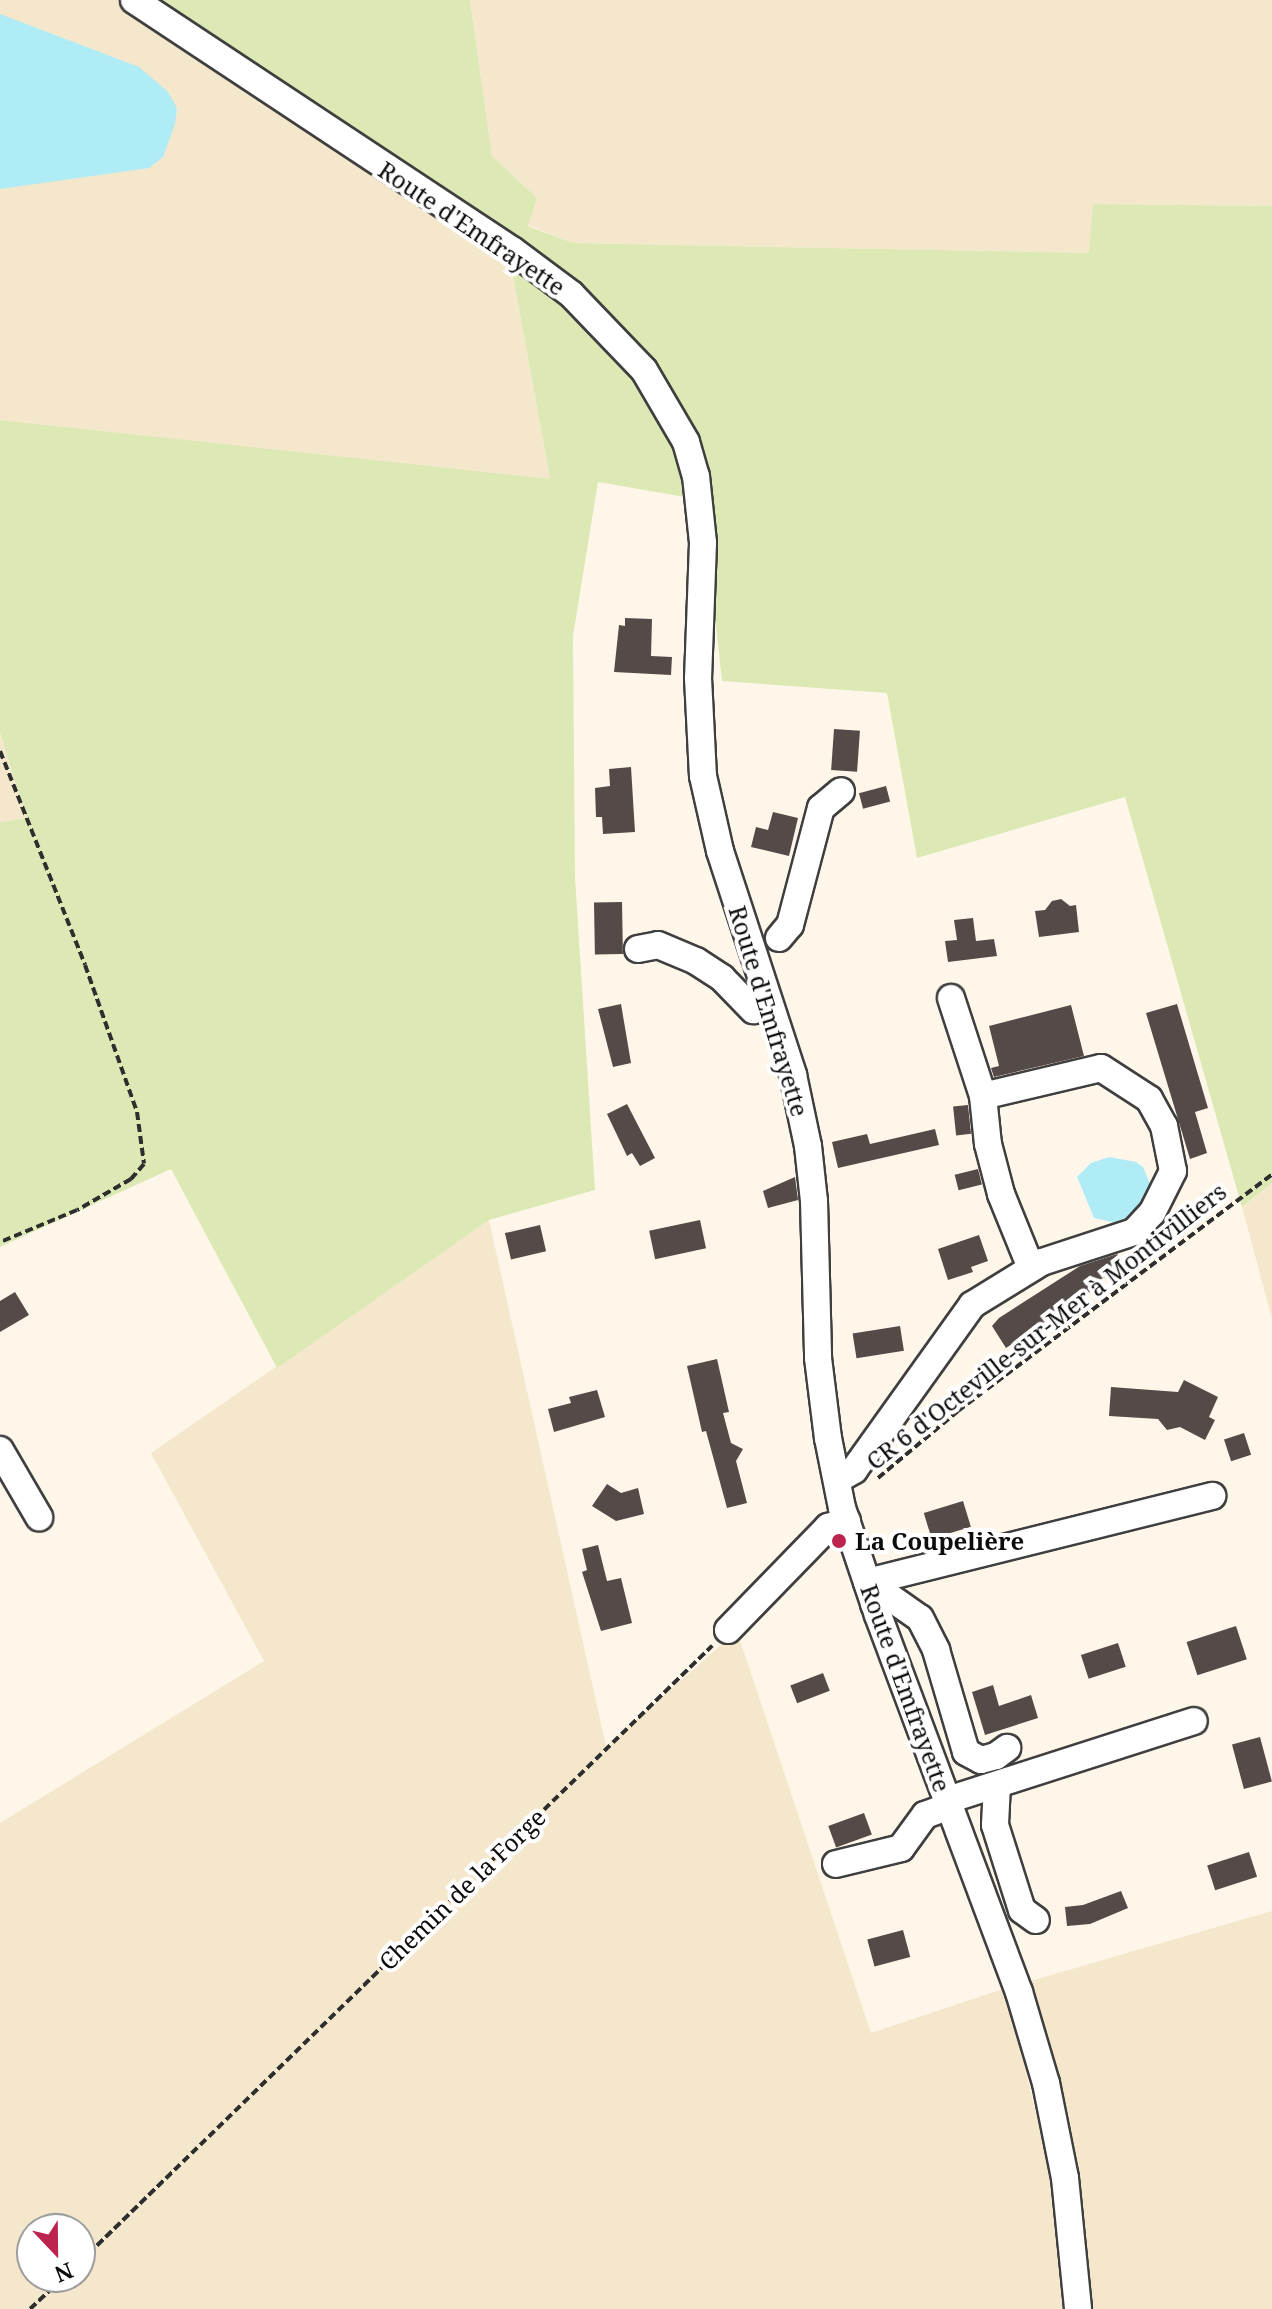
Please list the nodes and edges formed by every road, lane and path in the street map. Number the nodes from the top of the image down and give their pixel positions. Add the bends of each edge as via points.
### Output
1 (134, 0) edge
2 (0, 751) edge
3 (841, 791) dead end
4 (779, 938) dead end
5 (638, 949) dead end
6 (951, 998) dead end
7 (753, 1010) dead end
8 (983, 1096) junction
9 (1272, 1174) edge
10 (0, 1242) edge
11 (1031, 1268) junction
12 (0, 1450) edge
13 (877, 1479) dead end
14 (837, 1480) junction
15 (1212, 1496) dead end
16 (39, 1517) dead end
17 (847, 1521) junction
18 (871, 1593) junction
19 (728, 1630) joint
20 (1194, 1721) dead end
21 (1007, 1748) dead end
22 (997, 1785) junction
23 (949, 1803) junction
24 (836, 1864) dead end
25 (1036, 1920) dead end
26 (96, 2246) edge
27 (47, 2293) edge
28 (30, 2309) edge
29 (1078, 2309) edge

1 - 14 street, Route d'Emfrayette via 571,294 644,370 686,442 696,476 703,543 698,678 703,776 720,851 793,1075 808,1146 818,1358
2 - 10 path via 137,1112 144,1164 131,1179 77,1210
3 - 4 street via 821,808 790,925
5 - 7 street via 658,945 696,961 722,978
6 - 8 street
8 - 11 street via 1001,1194
8 - 11 street via 1101,1068 1149,1099 1172,1153 1166,1190 1134,1232
9 - 13 path, CR 6 d'Octeville-sur-Mer à Montivilliers via 958,1411
11 - 14 street via 972,1305 854,1470
12 - 16 street
14 - 17 street, Route d'Emfrayette
15 - 18 street
17 - 18 street, Route d'Emfrayette
17 - 19 street via 828,1527
18 - 21 street via 891,1598 920,1618 936,1650 966,1752 981,1760
18 - 23 street, Route d'Emfrayette
19 - 26 path, Chemin de la Forge
20 - 22 street
22 - 23 street
22 - 25 street via 995,1825 1022,1910
23 - 24 street via 925,1815 901,1848
23 - 29 street, Route d'Emfrayette via 1019,1992 1046,2083 1065,2178
27 - 28 path

